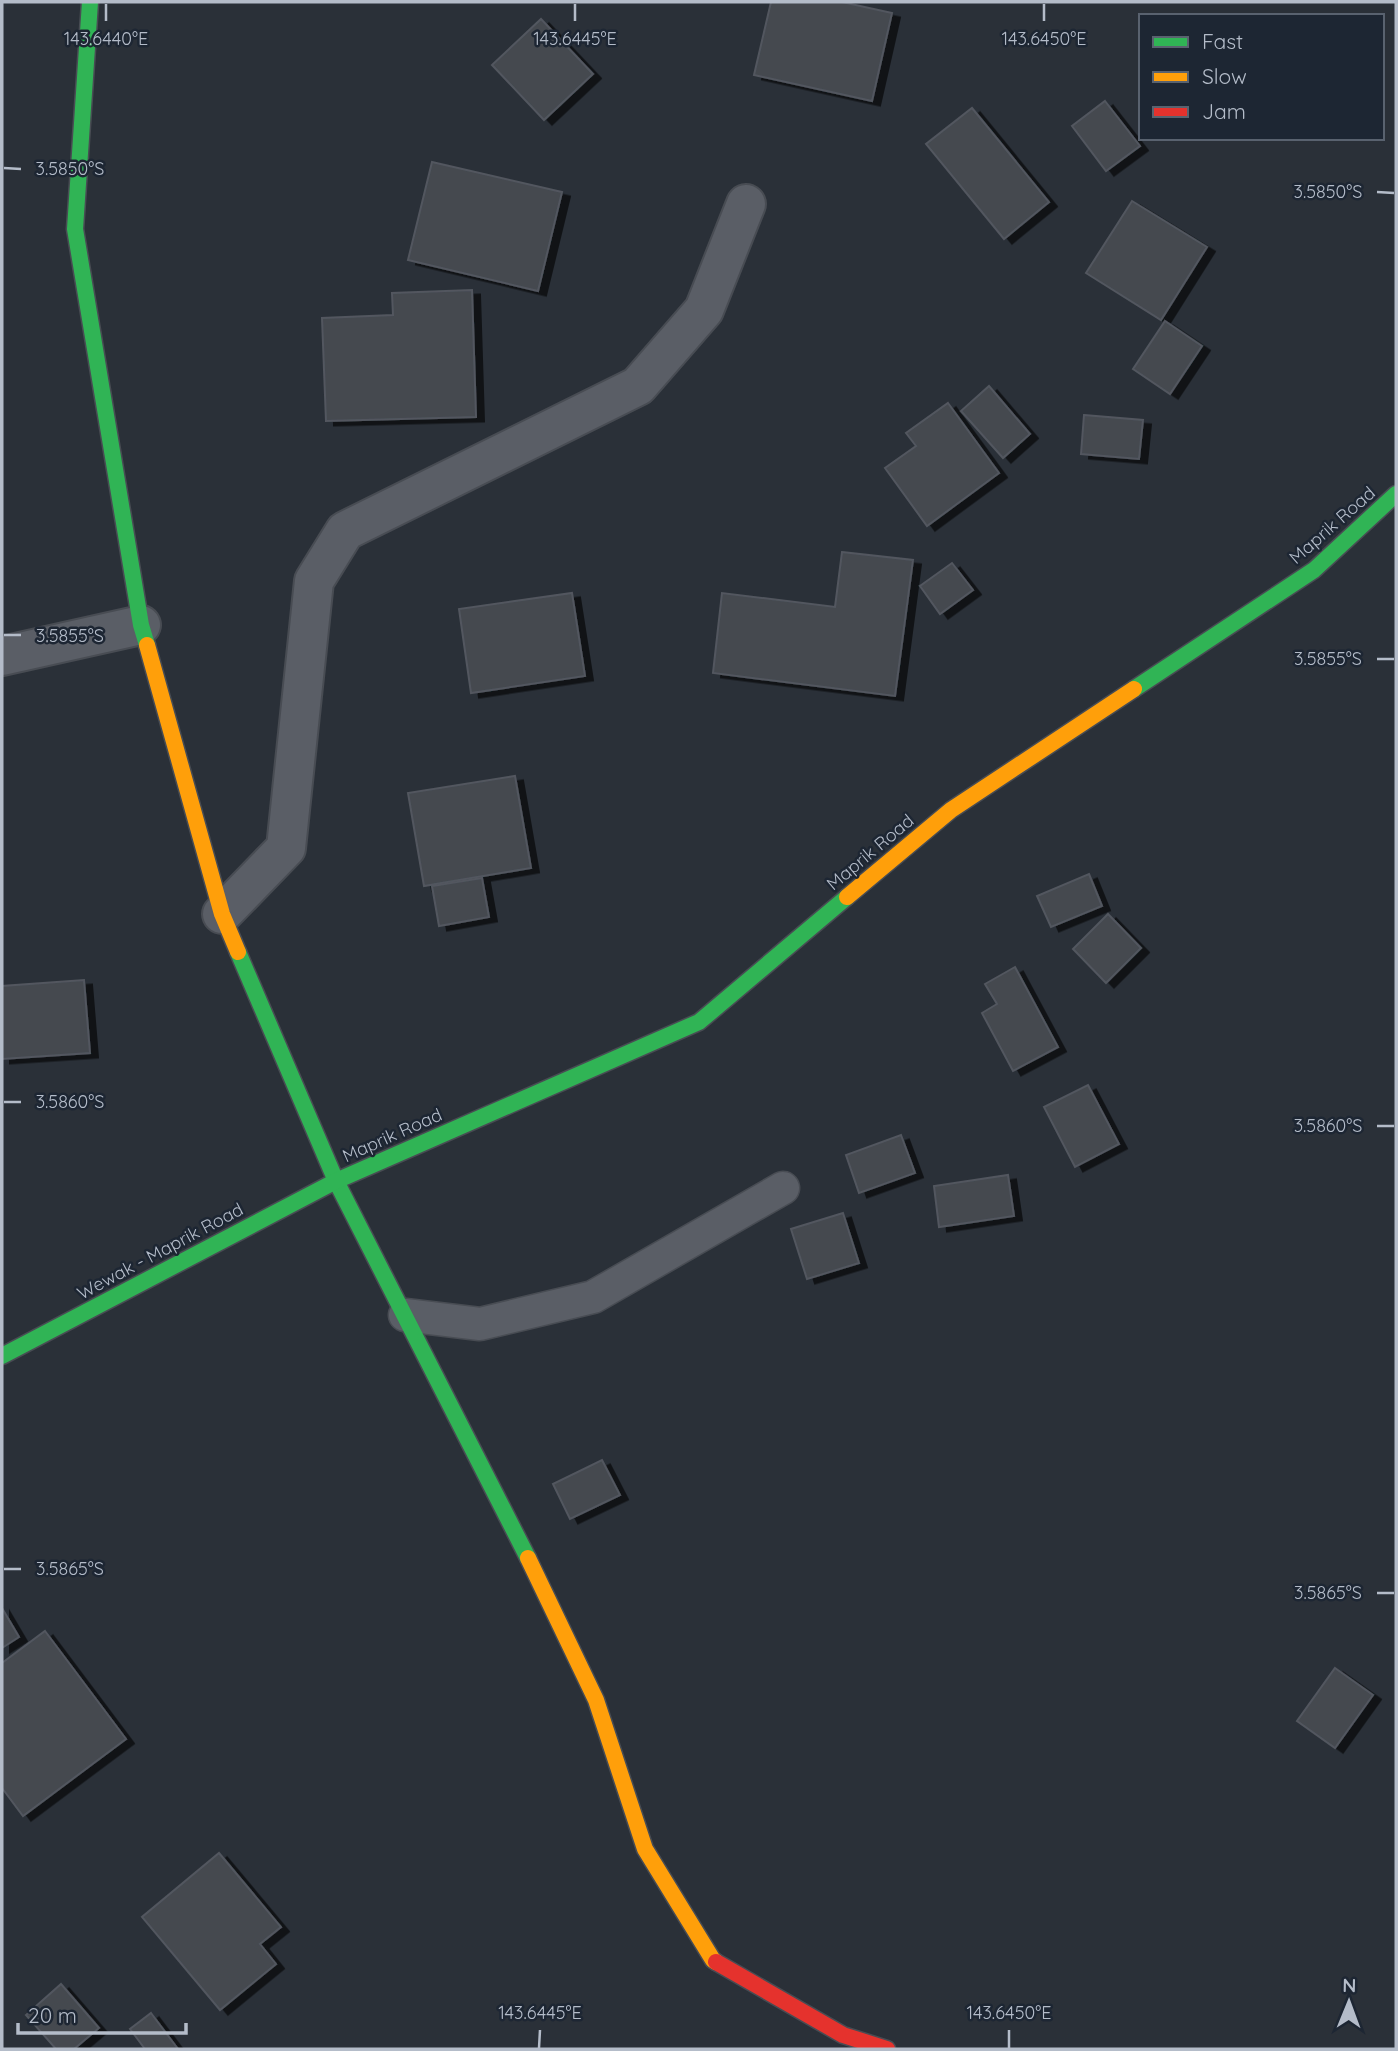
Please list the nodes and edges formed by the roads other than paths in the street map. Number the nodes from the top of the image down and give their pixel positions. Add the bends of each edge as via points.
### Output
1 (90, 2) edge
2 (746, 204) dead end
3 (1396, 494) edge
4 (141, 625) junction
5 (2, 656) edge
6 (222, 914) junction
7 (336, 1181) junction
8 (783, 1188) dead end
9 (405, 1315) junction
10 (2, 1356) edge
11 (887, 2049) edge

1 - 4 street via 75,229
2 - 6 street via 704,310 638,386 345,531 314,581 286,848
3 - 7 street, Maprik Road via 1314,570 951,810 699,1022
4 - 5 street
4 - 6 street
6 - 7 street
7 - 9 street
7 - 10 street, Wewak - Maprik Road
8 - 9 lane via 593,1297 480,1324
9 - 11 street via 596,1700 645,1849 713,1960 843,2035

